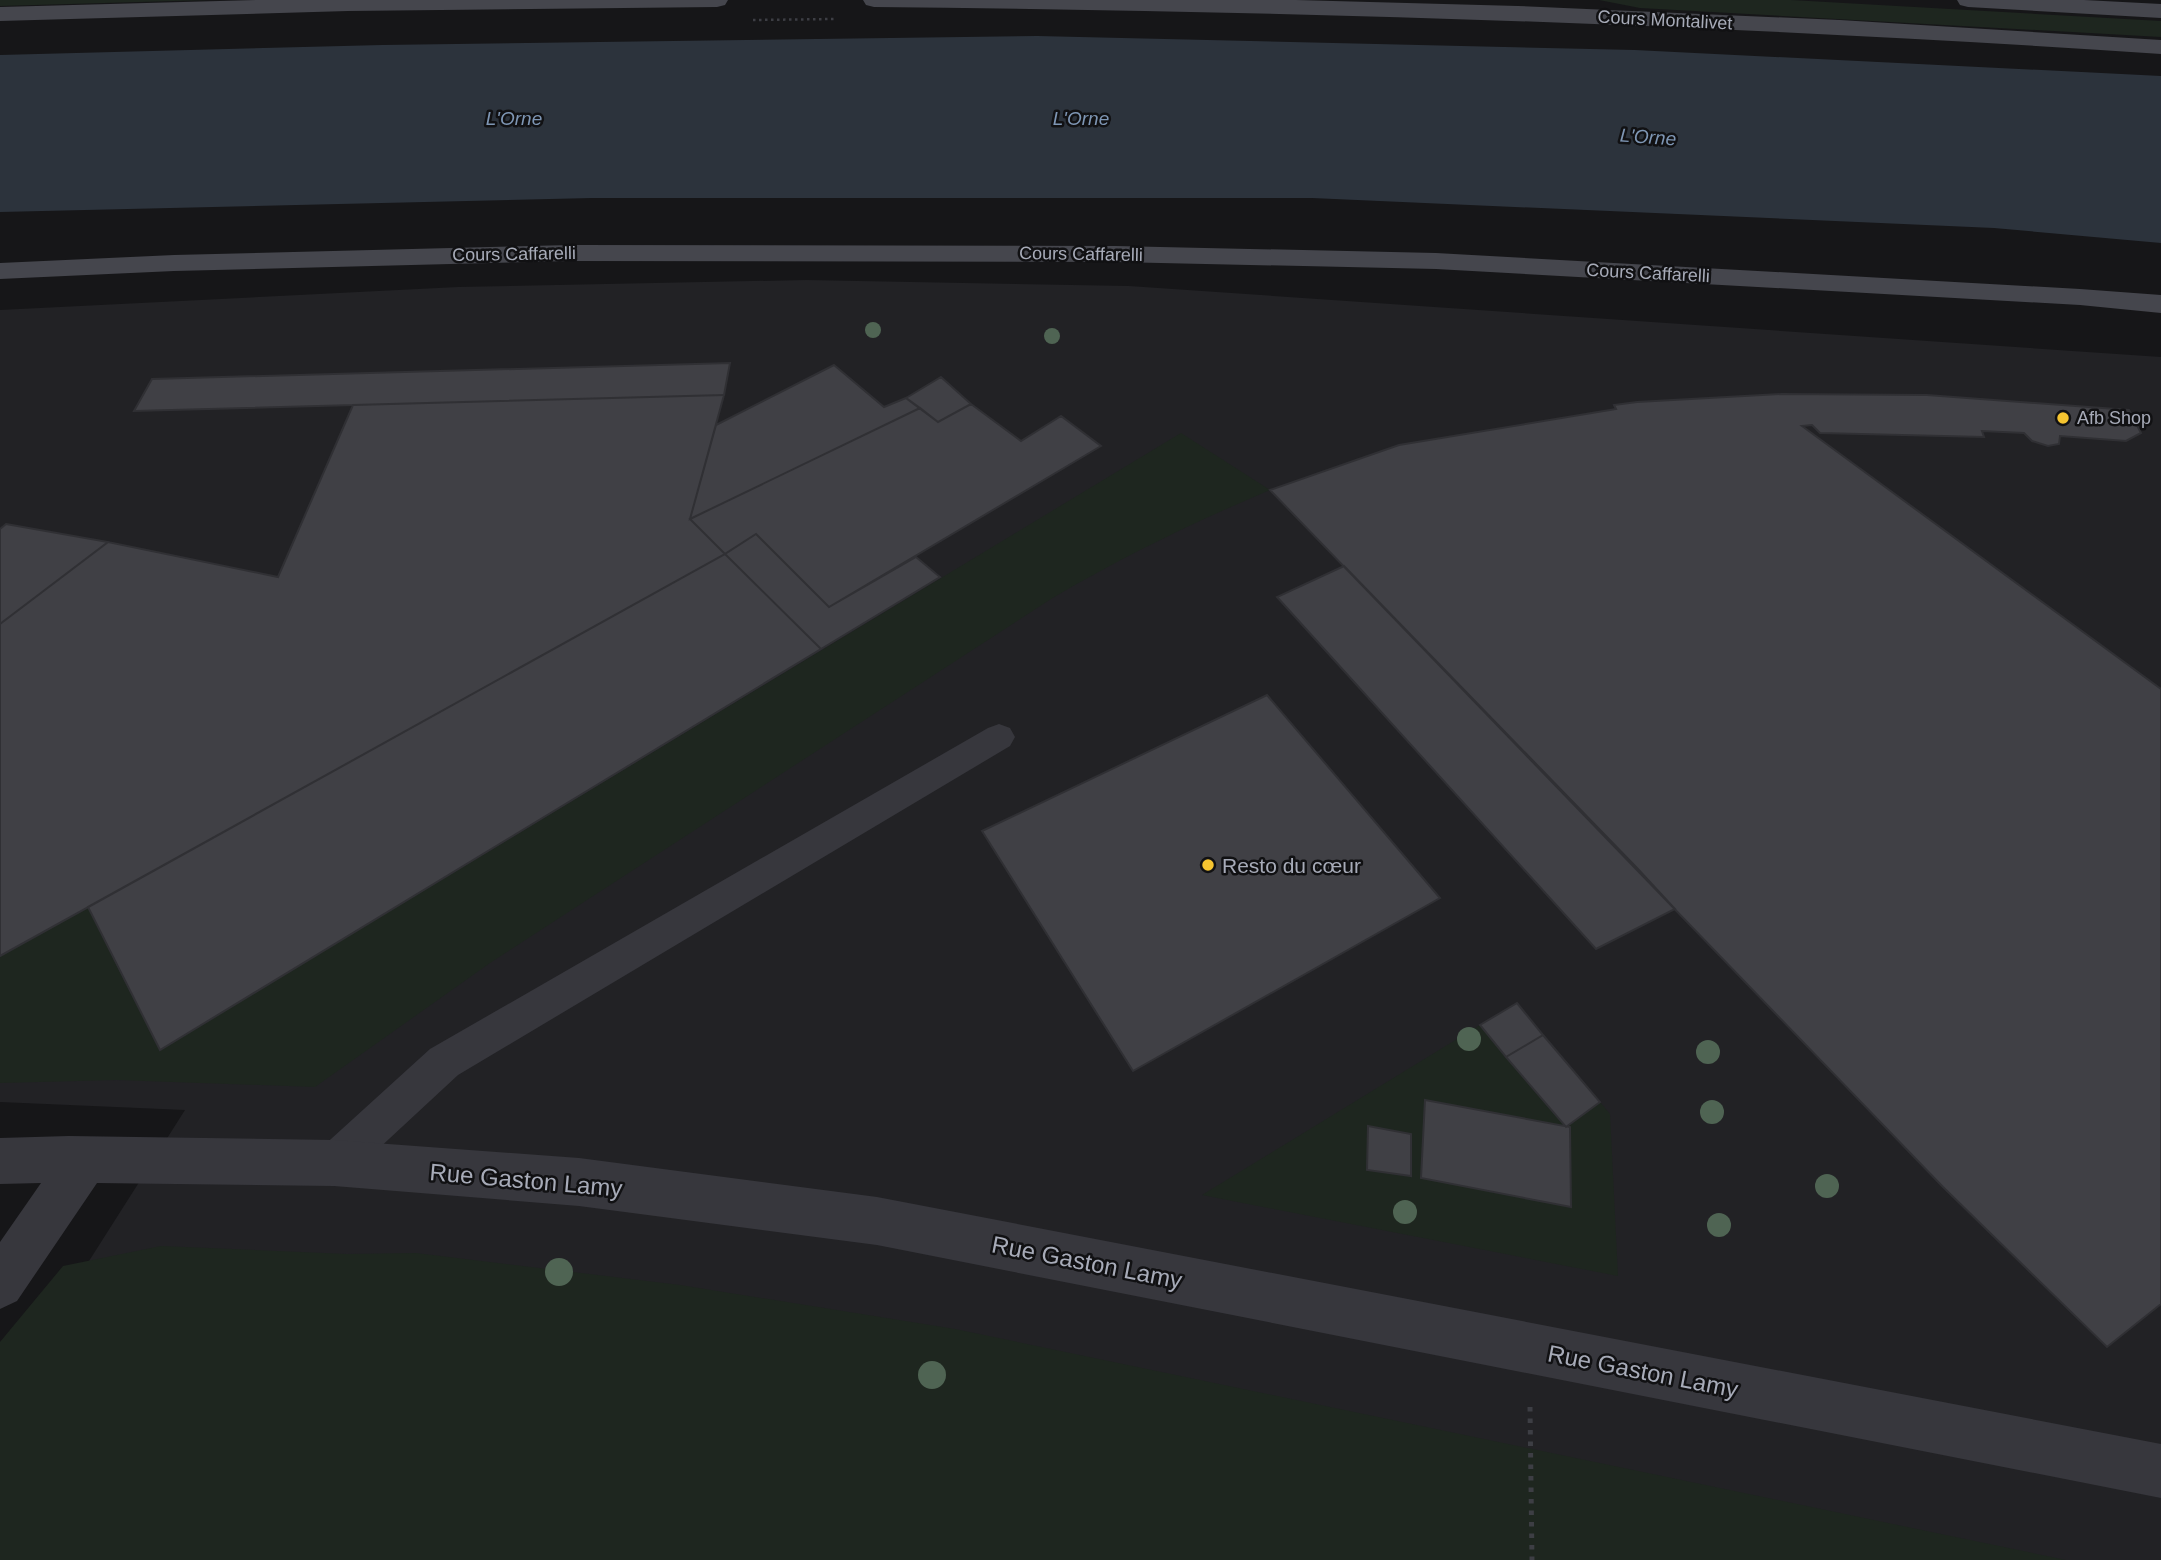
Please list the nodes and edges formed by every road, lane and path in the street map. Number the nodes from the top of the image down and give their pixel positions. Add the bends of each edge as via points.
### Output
1 (717, 0) edge
2 (874, 0) edge
3 (1968, 0) edge
4 (1290, 4) edge
5 (2161, 11) edge
6 (0, 14) edge
7 (2161, 47) edge
8 (0, 271) edge
9 (2161, 304) edge
10 (999, 737) dead end
11 (85, 1160) junction
12 (0, 1161) edge
13 (334, 1163) junction
14 (0, 1284) edge
15 (1530, 1349) junction
16 (2161, 1471) edge
17 (1532, 1560) edge

1 - 6 main road
2 - 4 main road, Cours Montalivet
3 - 5 main road
4 - 7 main road, Cours Montalivet via 2002,35
8 - 9 main road, Cours Caffarelli via 571,253 1116,254 1436,261
10 - 13 lane via 444,1062
11 - 12 street, Rue Gaston Lamy
11 - 13 street, Rue Gaston Lamy
11 - 14 street
13 - 15 street, Rue Gaston Lamy via 579,1182 877,1221
15 - 16 street, Rue Gaston Lamy
15 - 17 path

